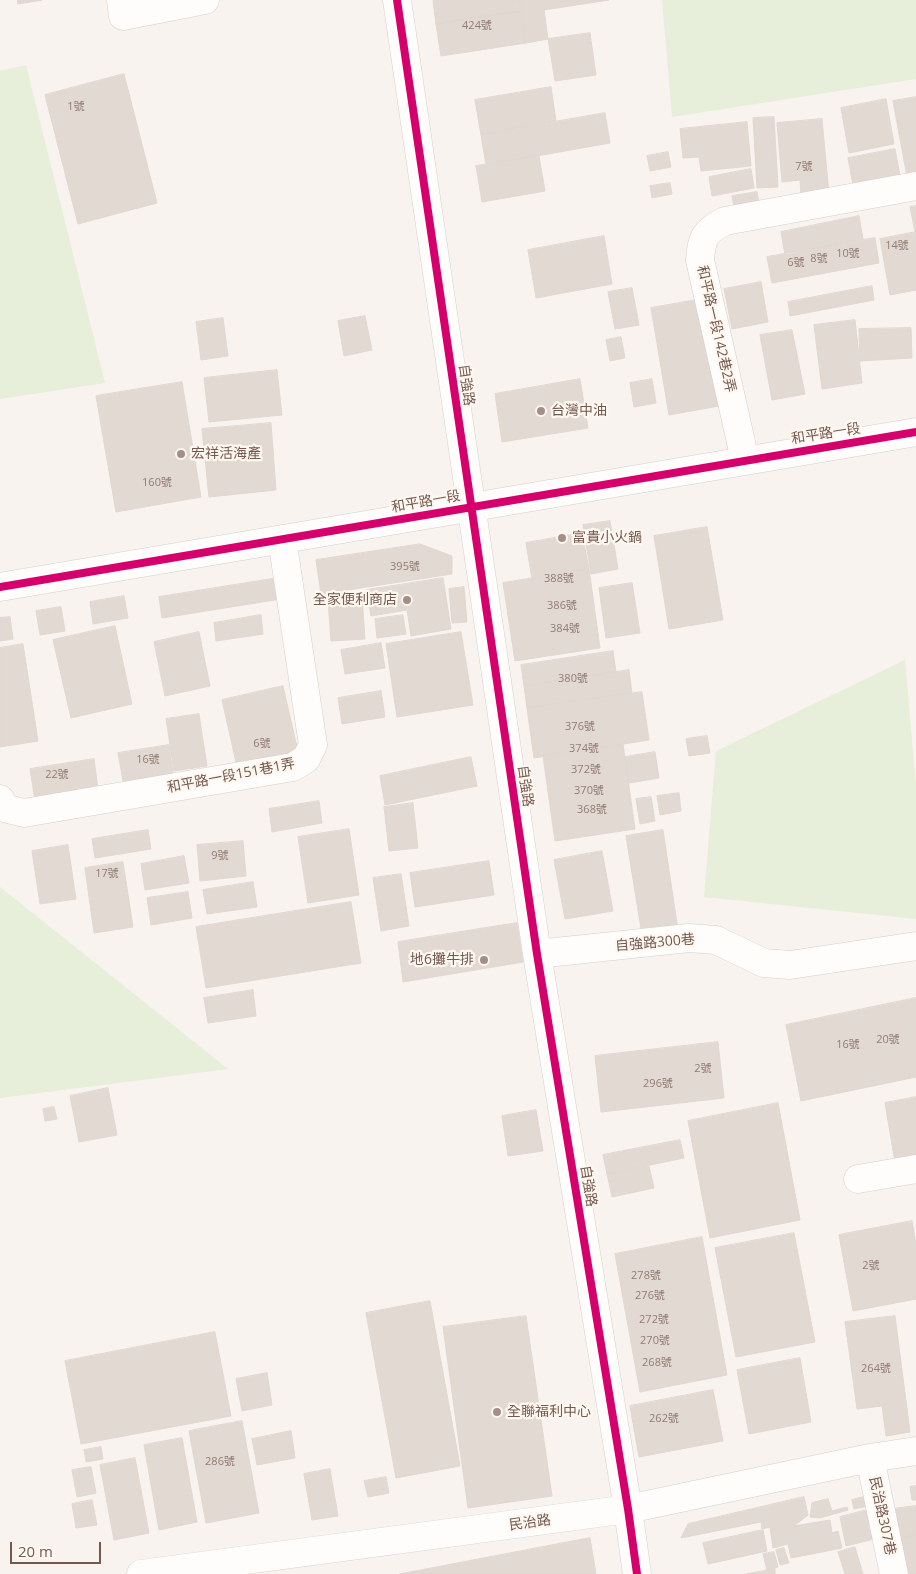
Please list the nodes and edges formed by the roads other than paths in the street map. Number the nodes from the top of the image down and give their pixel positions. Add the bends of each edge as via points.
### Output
1 (205, 0) edge
2 (396, 0) edge
3 (122, 8) edge
4 (916, 186) edge
5 (916, 432) edge
6 (745, 460) junction
7 (472, 507) junction
8 (282, 539) junction
9 (0, 587) edge
10 (0, 799) edge
11 (916, 946) edge
12 (537, 954) junction
13 (916, 1170) edge
14 (858, 1179) dead end
15 (916, 1452) edge
16 (870, 1458) junction
17 (628, 1509) junction
18 (274, 1566) edge
19 (141, 1574) edge
20 (637, 1574) edge
21 (894, 1574) edge

1 - 3 street
2 - 7 street, 自強路
4 - 6 street, 和平路一段142巷2弄 via 725,221 710,229 702,242 700,260
5 - 6 street, 和平路一段
6 - 7 street, 和平路一段
7 - 8 street, 和平路一段
7 - 12 street, 自強路
8 - 9 street, 和平路一段
8 - 10 street, 和平路一段151巷1弄 via 313,745 306,759 292,767 24,813 4,808
11 - 12 street, 自強路300巷 via 790,965 764,963 716,940 690,938
12 - 17 street, 自強路
13 - 14 street
15 - 16 street, 民治路
16 - 17 street, 民治路
16 - 21 street, 民治路307巷
17 - 18 street, 民治路
17 - 20 street, 自強路
18 - 19 street, 民治路

